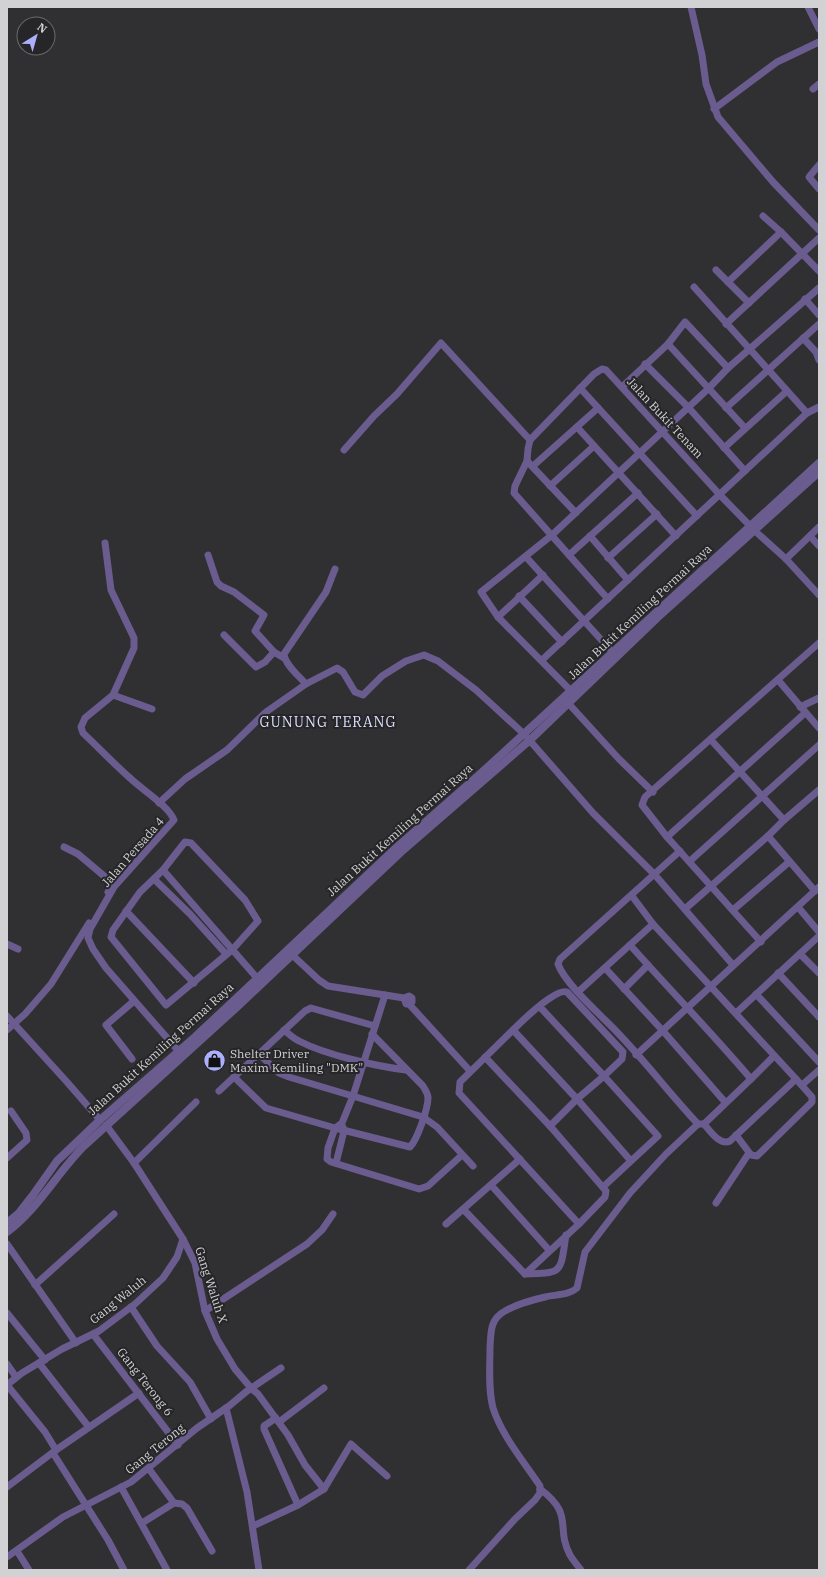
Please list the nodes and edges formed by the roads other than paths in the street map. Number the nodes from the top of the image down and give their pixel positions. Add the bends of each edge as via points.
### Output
1 (691, 7) edge
2 (808, 7) edge
3 (819, 29) edge
4 (819, 42) edge
5 (714, 109) junction
6 (819, 165) edge
7 (819, 188) edge
8 (763, 216) dead end
9 (819, 230) edge
10 (781, 232) junction
11 (819, 238) edge
12 (803, 253) junction
13 (716, 270) dead end
14 (819, 271) edge
15 (728, 282) junction
16 (694, 287) dead end
17 (819, 288) edge
18 (805, 299) junction
19 (749, 303) junction
20 (819, 315) edge
21 (726, 324) junction
22 (819, 324) edge
23 (803, 338) junction
24 (668, 344) junction
25 (749, 350) junction
26 (819, 360) edge
27 (645, 364) junction
28 (728, 368) junction
29 (767, 370) junction
30 (622, 387) junction
31 (580, 388) junction
32 (708, 389) junction
33 (787, 391) junction
34 (688, 407) junction
35 (819, 407) edge
36 (598, 408) junction
37 (726, 408) junction
38 (807, 413) junction
39 (577, 427) junction
40 (745, 428) junction
41 (664, 431) junction
42 (530, 440) junction
43 (594, 446) junction
44 (724, 448) junction
45 (344, 450) dead end
46 (640, 454) junction
47 (819, 463) edge
48 (530, 464) junction
49 (745, 471) junction
50 (619, 472) junction
51 (819, 472) edge
52 (550, 486) junction
53 (638, 493) junction
54 (720, 495) junction
55 (576, 512) junction
56 (657, 514) junction
57 (697, 516) junction
58 (819, 527) edge
59 (753, 529) junction
60 (552, 535) junction
61 (590, 536) junction
62 (676, 536) junction
63 (810, 536) junction
64 (105, 543) dead end
65 (819, 546) edge
66 (208, 555) dead end
67 (569, 555) junction
68 (526, 557) junction
69 (608, 558) junction
70 (786, 559) junction
71 (335, 569) dead end
72 (543, 575) junction
73 (628, 580) junction
74 (819, 595) edge
75 (519, 596) junction
76 (608, 599) junction
77 (498, 617) junction
78 (585, 621) junction
79 (224, 635) dead end
80 (562, 642) junction
81 (819, 643) edge
82 (274, 652) junction
83 (615, 654) junction
84 (284, 658) junction
85 (542, 660) junction
86 (778, 680) junction
87 (306, 684) junction
88 (571, 692) junction
89 (113, 695) junction
90 (819, 698) edge
91 (569, 704) junction
92 (800, 707) junction
93 (152, 709) dead end
94 (805, 713) junction
95 (819, 728) edge
96 (527, 737) junction
97 (711, 740) junction
98 (819, 745) edge
99 (740, 772) junction
100 (819, 790) edge
101 (652, 792) junction
102 (763, 796) junction
103 (159, 803) junction
104 (784, 820) junction
105 (768, 836) junction
106 (667, 837) junction
107 (64, 847) dead end
108 (680, 851) junction
109 (690, 862) junction
110 (789, 862) junction
111 (163, 870) junction
112 (655, 875) junction
113 (154, 879) junction
114 (712, 886) junction
115 (817, 889) edge
116 (632, 896) junction
117 (798, 907) junction
118 (197, 908) junction
119 (685, 909) junction
120 (126, 910) junction
121 (733, 910) junction
122 (190, 914) junction
123 (653, 924) junction
124 (819, 932) edge
125 (819, 936) edge
126 (761, 942) junction
127 (7, 944) edge
128 (630, 945) junction
129 (18, 949) dead end
130 (232, 950) junction
131 (289, 952) junction
132 (226, 954) junction
133 (800, 954) junction
134 (648, 965) junction
135 (733, 965) junction
136 (605, 968) junction
137 (778, 973) junction
138 (819, 973) edge
139 (257, 978) junction
140 (194, 983) junction
141 (712, 986) junction
142 (624, 989) junction
143 (578, 992) junction
144 (756, 994) junction
145 (385, 995) junction
146 (134, 1001) junction
147 (540, 1007) junction
148 (689, 1008) junction
149 (736, 1013) junction
150 (7, 1016) edge
151 (819, 1017) edge
152 (14, 1023) junction
153 (375, 1026) junction
154 (7, 1030) edge
155 (284, 1030) junction
156 (513, 1030) junction
157 (663, 1031) junction
158 (372, 1034) junction
159 (180, 1054) junction
160 (259, 1054) junction
161 (636, 1055) junction
162 (774, 1056) junction
163 (485, 1057) junction
164 (132, 1059) dead end
165 (363, 1062) junction
166 (819, 1062) edge
167 (406, 1070) junction
168 (819, 1070) edge
169 (470, 1071) junction
170 (604, 1076) junction
171 (234, 1078) junction
172 (751, 1079) junction
173 (796, 1079) junction
174 (802, 1085) junction
175 (219, 1091) dead end
176 (353, 1096) junction
177 (577, 1099) junction
178 (196, 1102) dead end
179 (725, 1102) junction
180 (11, 1111) dead end
181 (423, 1117) junction
182 (103, 1123) junction
183 (342, 1123) junction
184 (701, 1124) junction
185 (550, 1126) junction
186 (335, 1128) junction
187 (344, 1130) junction
188 (736, 1135) junction
189 (750, 1153) junction
190 (462, 1155) junction
191 (7, 1158) edge
192 (520, 1160) junction
193 (631, 1161) junction
194 (134, 1163) junction
195 (336, 1163) junction
196 (473, 1166) dead end
197 (491, 1185) junction
198 (603, 1187) junction
199 (43, 1188) junction
200 (716, 1202) dead end
201 (464, 1210) junction
202 (114, 1214) dead end
203 (333, 1214) dead end
204 (7, 1222) edge
205 (446, 1224) dead end
206 (579, 1224) junction
207 (7, 1232) edge
208 (566, 1235) junction
209 (183, 1239) junction
210 (7, 1244) edge
211 (549, 1250) junction
212 (525, 1274) junction
213 (35, 1285) junction
214 (131, 1307) junction
215 (205, 1311) junction
216 (7, 1313) edge
217 (93, 1334) junction
218 (76, 1342) junction
219 (42, 1361) junction
220 (7, 1364) edge
221 (281, 1368) dead end
222 (16, 1377) junction
223 (7, 1385) edge
224 (251, 1388) junction
225 (324, 1388) dead end
226 (139, 1393) junction
227 (226, 1408) junction
228 (211, 1419) junction
229 (278, 1420) junction
230 (88, 1426) junction
231 (178, 1445) junction
232 (54, 1451) junction
233 (149, 1468) junction
234 (387, 1476) dead end
235 (7, 1487) edge
236 (121, 1487) junction
237 (324, 1489) junction
238 (540, 1489) junction
239 (174, 1503) junction
240 (298, 1505) junction
241 (85, 1506) junction
242 (142, 1523) junction
243 (253, 1526) junction
244 (17, 1551) junction
245 (212, 1551) dead end
246 (7, 1557) edge
247 (29, 1570) edge
248 (124, 1570) edge
249 (167, 1570) edge
250 (259, 1570) edge
251 (469, 1570) edge
252 (581, 1570) edge

1 - 5 street via 706,84
2 - 3 street
4 - 5 street via 777,62
5 - 9 street via 773,182
6 - 7 street via 809,177
8 - 10 street
10 - 12 street
10 - 15 street
11 - 12 street
12 - 14 street
12 - 19 street
13 - 15 street
15 - 19 street
16 - 21 street
17 - 18 street
18 - 20 street
18 - 25 street
19 - 21 street
21 - 25 street
22 - 23 street
23 - 26 street via 816,352
23 - 29 street
24 - 27 street
24 - 28 street via 685,322
24 - 32 street
25 - 28 street
25 - 29 street
27 - 30 street
27 - 34 street
28 - 32 street
29 - 33 street
29 - 37 street
30 - 31 street, Jalan Bukit Tenam via 608,372 602,370
30 - 41 street, Jalan Bukit Tenam
31 - 36 street
31 - 42 street, Jalan Bukit Tenam
32 - 34 street
32 - 37 street
33 - 38 street
33 - 40 street
34 - 41 street
34 - 44 street
35 - 38 street
36 - 39 street
36 - 46 street
37 - 40 street
38 - 49 street
39 - 43 street
39 - 48 street
40 - 44 street
41 - 46 street
41 - 54 street, Jalan Bukit Tenam
42 - 45 street via 441,343
42 - 48 street
43 - 50 street
43 - 52 street
44 - 49 street
46 - 50 street
46 - 57 street
47 - 59 street, Jalan Bukit Kemiling Permai Raya
48 - 52 street
48 - 60 street via 515,486 514,493
49 - 54 street
50 - 53 street
50 - 55 street
51 - 59 street, Jalan Bukit Kemiling Permai Raya
52 - 55 street
53 - 56 street
53 - 61 street
54 - 57 street
54 - 59 street, Jalan Bukit Tenam
55 - 60 street
56 - 62 street
56 - 69 street
57 - 62 street
58 - 63 street
59 - 70 street, Jalan Bukit Tenam
59 - 83 street, Jalan Bukit Kemiling Permai Raya
60 - 67 street
60 - 68 street
61 - 67 street
61 - 69 street
62 - 73 street
63 - 65 street
63 - 70 street
64 - 89 street via 111,590 134,638 134,648
66 - 82 street via 220,586 234,592 264,615 256,631
67 - 76 street
68 - 72 street
68 - 77 street via 481,592
69 - 73 street
70 - 74 street, Jalan Bukit Tenam
71 - 84 street via 326,592
72 - 75 street
72 - 78 street
73 - 76 street
75 - 77 street
75 - 80 street
76 - 78 street
77 - 85 street
78 - 80 street
78 - 83 street
79 - 82 street via 256,667
80 - 85 street
81 - 86 street
82 - 84 street
83 - 88 street, Jalan Bukit Kemiling Permai Raya
83 - 91 street, Jalan Bukit Kemiling Permai Raya
84 - 87 street
85 - 88 street
86 - 92 street
86 - 97 street
87 - 96 street via 337,668 343,672 355,692 363,694 382,676 406,661 424,655 438,661 476,690
87 - 103 street via 266,712 227,750 185,779
88 - 96 street, Jalan Bukit Kemiling Permai Raya
89 - 93 street
89 - 103 street, Jalan Persada 4 via 85,718 81,727 83,733
90 - 92 street
91 - 96 street, Jalan Bukit Kemiling Permai Raya
91 - 101 street
92 - 94 street
94 - 95 street
94 - 99 street
96 - 112 street via 593,813
96 - 131 street, Jalan Bukit Kemiling Permai Raya
97 - 99 street
97 - 101 street
98 - 102 street
99 - 102 street
99 - 106 street
100 - 104 street
101 - 106 street via 645,797 642,805
102 - 104 street
102 - 109 street
103 - 146 street, Jalan Persada 4 via 174,818 173,823 114,887 88,934 93,949
104 - 105 street
105 - 110 street
105 - 114 street
106 - 108 street
107 - 152 street via 78,854 105,876 112,886 51,984
108 - 109 street
108 - 112 street
109 - 114 street
110 - 115 street
110 - 121 street
111 - 113 street
111 - 118 street
111 - 130 street via 185,842 190,842 245,900 258,921
112 - 116 street
112 - 119 street
113 - 120 street
113 - 122 street
114 - 119 street
114 - 121 street
115 - 117 street
116 - 123 street
116 - 143 street via 559,961 560,969
117 - 124 street
117 - 126 street
118 - 122 street
118 - 130 street
119 - 135 street
120 - 140 street
120 - 140 street via 113,930 112,940 166,1005
121 - 126 street
122 - 132 street
123 - 128 street
123 - 141 street
125 - 133 street
126 - 135 street
127 - 129 street
128 - 134 street
128 - 136 street
130 - 132 street
130 - 139 street
131 - 139 street, Jalan Bukit Kemiling Permai Raya
131 - 145 street via 328,986
131 - 159 street, Jalan Bukit Kemiling Permai Raya
132 - 140 street
133 - 137 street
133 - 138 street
134 - 142 street
134 - 148 street
135 - 141 street
136 - 142 street
136 - 143 street
137 - 144 street
137 - 151 street
139 - 159 street, Jalan Bukit Kemiling Permai Raya
141 - 148 street
141 - 149 street
142 - 157 street
143 - 161 street
144 - 149 street
144 - 166 street
145 - 153 street
145 - 169 street via 412,997 413,1001 410,1004
146 - 159 street, Jalan Persada 4
146 - 164 street via 106,1025
147 - 156 street
147 - 170 street
147 - 170 street via 554,995 565,991 623,1052 623,1057
148 - 157 street
148 - 172 street
149 - 162 street
150 - 152 street, Gang Waluh X
152 - 154 street
152 - 182 street, Gang Waluh X
153 - 155 street via 311,1008
153 - 158 street
155 - 160 street
155 - 165 street via 298,1041 314,1048
156 - 163 street
156 - 177 street
157 - 161 street
157 - 179 street
158 - 165 street
158 - 167 street
159 - 182 street, Jalan Bukit Kemiling Permai Raya
160 - 171 street
160 - 176 street via 279,1073
161 - 184 street
162 - 172 street
162 - 173 street
163 - 169 street
163 - 185 street
165 - 167 street
165 - 176 street
167 - 181 street via 426,1091 428,1099
168 - 174 street
169 - 192 street via 460,1082 459,1093
170 - 177 street
170 - 193 street via 658,1136
171 - 175 street
171 - 186 street via 266,1108
172 - 179 street
173 - 174 street
173 - 188 street
174 - 189 street via 812,1097 812,1102 757,1156
176 - 181 street
176 - 183 street
177 - 185 street
177 - 193 street
178 - 194 street
179 - 184 street
180 - 191 street via 26,1133 26,1140
181 - 187 street via 413,1144 407,1147
181 - 190 street via 437,1127
182 - 194 street, Gang Waluh X
182 - 199 street, Jalan Bukit Kemiling Permai Raya
183 - 186 street
183 - 187 street
184 - 188 street via 724,1142 730,1141
184 - 238 street via 666,1154 630,1194 585,1252 577,1288 569,1293 517,1305 504,1311 492,1323 489,1370 493,1407 510,1441
185 - 198 street
186 - 187 street
186 - 195 street via 327,1156 328,1161
187 - 195 street
188 - 189 street
189 - 200 street
190 - 195 street via 428,1186 419,1189
190 - 196 street
192 - 197 street
192 - 206 street
193 - 198 street
194 - 209 street, Gang Waluh X
197 - 201 street
197 - 211 street
198 - 206 street via 606,1191 605,1197
199 - 204 street, Jalan Bukit Kemiling Permai Raya
199 - 207 street, Jalan Bukit Kemiling Permai Raya via 24,1219
201 - 205 street
201 - 212 street
202 - 213 street
203 - 215 street via 308,1244
206 - 208 street
208 - 211 street
208 - 212 street via 556,1271 546,1274
209 - 214 street, Gang Waluh via 177,1257 163,1278
209 - 215 street, Gang Waluh X via 195,1263
210 - 213 street
211 - 212 street
213 - 218 street
214 - 217 street, Gang Waluh
214 - 228 street via 157,1346 190,1382
215 - 224 street, Gang Waluh X via 217,1339 235,1369
216 - 219 street
217 - 218 street, Gang Waluh
217 - 226 street, Gang Terong 6
218 - 219 street, Gang Waluh
219 - 222 street, Gang Waluh
219 - 230 street
220 - 222 street
221 - 224 street, Gang Terong
222 - 223 street, Gang Waluh
223 - 232 street via 45,1432
224 - 227 street, Gang Terong
224 - 229 street, Gang Waluh X
225 - 229 street
226 - 230 street
226 - 231 street, Gang Terong 6
227 - 228 street, Gang Terong
227 - 243 street
228 - 231 street, Gang Terong
229 - 237 street, Gang Waluh X via 305,1465
229 - 240 street via 264,1426 264,1429
230 - 232 street
231 - 233 street, Gang Terong
232 - 235 street
232 - 241 street
233 - 236 street, Gang Terong
233 - 239 street
234 - 237 street via 351,1444
236 - 241 street, Gang Terong
236 - 242 street
237 - 240 street
238 - 251 street via 535,1500
238 - 252 street via 561,1511 565,1540 570,1554
239 - 242 street
239 - 245 street via 187,1508
240 - 243 street
241 - 244 street, Gang Terong via 63,1516
241 - 248 street
242 - 249 street
243 - 250 street
244 - 246 street, Gang Terong
244 - 247 street

